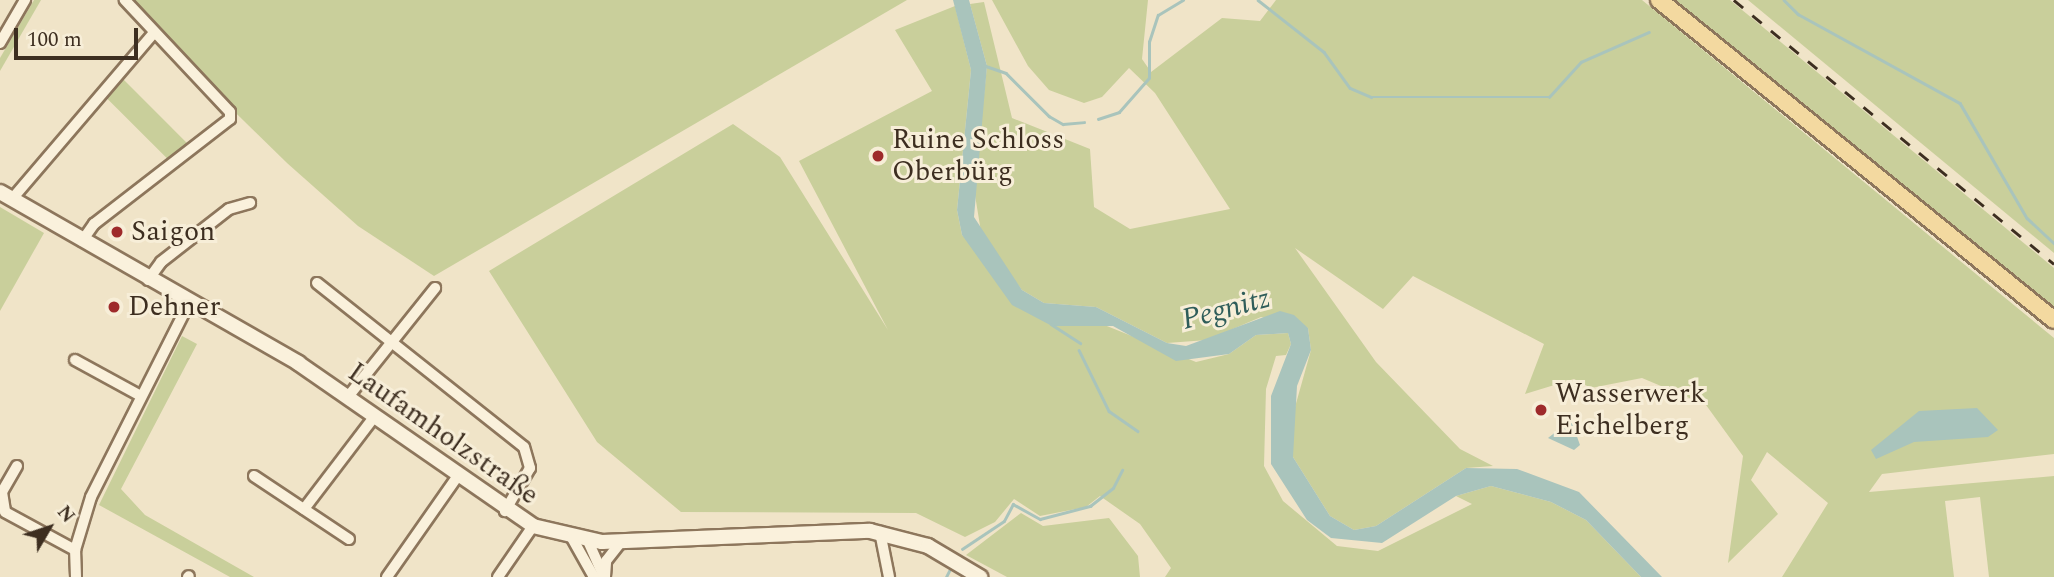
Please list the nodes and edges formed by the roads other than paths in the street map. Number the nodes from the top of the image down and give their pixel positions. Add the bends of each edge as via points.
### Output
1 (25, 0) edge
2 (125, 0) edge
3 (1659, 0) edge
4 (152, 35) junction
5 (0, 43) edge
6 (6, 195) edge
7 (250, 203) dead end
8 (82, 241) junction
9 (148, 280) junction
10 (317, 282) dead end
11 (435, 288) dead end
12 (189, 303) junction
13 (2054, 320) edge
14 (391, 338) junction
15 (75, 360) dead end
16 (141, 396) junction
17 (347, 398) junction
18 (374, 417) junction
19 (17, 466) dead end
20 (254, 476) dead end
21 (457, 477) junction
22 (304, 509) junction
23 (505, 511) junction
24 (533, 526) junction
25 (880, 532) junction
26 (572, 538) junction
27 (349, 539) dead end
28 (588, 541) junction
29 (621, 542) junction
30 (75, 550) junction
31 (76, 577) edge
32 (387, 577) edge
33 (498, 577) edge
34 (594, 577) edge
35 (605, 577) edge
36 (889, 577) edge
37 (980, 577) edge

1 - 5 street
2 - 4 street
3 - 13 main road
4 - 6 street
4 - 8 street via 230,112 224,126 94,224
6 - 8 main road, Laufamholzstraße
7 - 9 street via 229,209 161,262
8 - 9 main road, Laufamholzstraße
9 - 12 main road, Laufamholzstraße
10 - 14 street
11 - 14 street
12 - 16 street
12 - 17 main road, Laufamholzstraße
14 - 17 street
14 - 23 street via 528,453 530,468
15 - 16 street
16 - 30 street via 91,497
17 - 18 main road, Laufamholzstraße
18 - 21 main road, Laufamholzstraße
18 - 22 street
19 - 30 street via 2,492 5,512
20 - 22 street
21 - 23 main road, Laufamholzstraße
21 - 32 street
22 - 27 street
23 - 24 main road, Laufamholzstraße
24 - 26 main road, Laufamholzstraße
24 - 33 street
25 - 29 main road, Laufamholzstraße
25 - 36 street
25 - 37 main road, Laufamholzstraße via 936,550
26 - 28 main road, Laufamholzstraße
26 - 34 street
28 - 29 main road, Laufamholzstraße
28 - 35 street
29 - 35 street via 606,561
30 - 31 street

